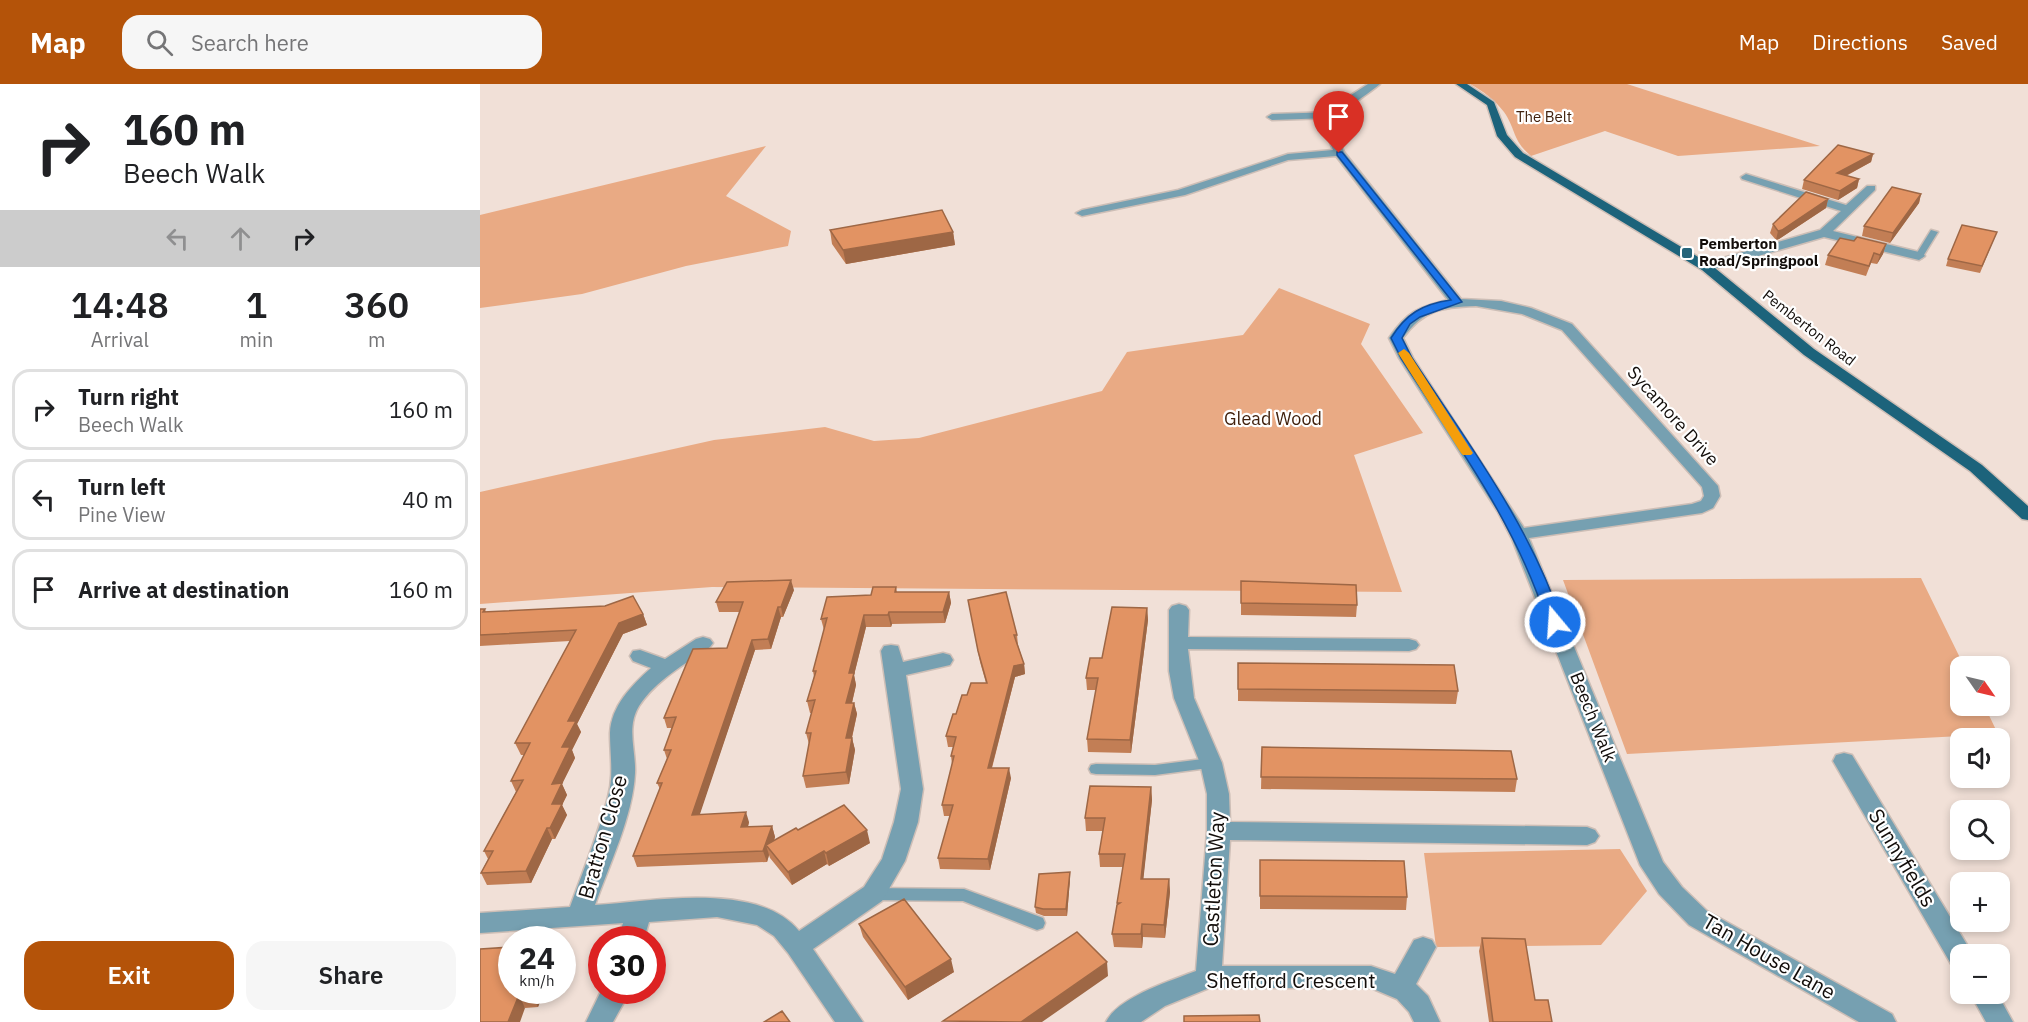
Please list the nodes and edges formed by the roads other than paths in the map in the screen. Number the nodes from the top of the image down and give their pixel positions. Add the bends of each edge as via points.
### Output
1 (1375, 84) edge
2 (1461, 84) edge
3 (1336, 115) junction
4 (1272, 117) dead end
5 (1339, 153) junction
6 (1746, 177) dead end
7 (1871, 189) dead end
8 (1850, 210) junction
9 (1082, 213) dead end
10 (1824, 232) junction
11 (1934, 232) dead end
12 (1919, 256) joint
13 (1706, 267) junction
14 (1457, 302) junction
15 (2028, 515) edge
16 (1519, 534) junction
17 (1179, 610) dead end
18 (703, 643) dead end
19 (1178, 644) junction
20 (1409, 645) dead end
21 (640, 656) dead end
22 (943, 660) dead end
23 (666, 667) junction
24 (1844, 761) dead end
25 (1211, 763) junction
26 (1096, 769) dead end
27 (1219, 831) junction
28 (1587, 836) dead end
29 (1663, 883) joint
30 (873, 894) junction
31 (639, 913) junction
32 (579, 916) junction
33 (480, 923) edge
34 (1037, 923) dead end
35 (635, 926) edge
36 (1953, 944) edge
37 (797, 946) junction
38 (1423, 948) dead end
39 (1208, 977) junction
40 (1401, 988) junction
41 (610, 1004) edge
42 (1989, 1004) edge
43 (599, 1022) edge
44 (850, 1022) edge
45 (1119, 1022) edge
46 (1427, 1022) edge
47 (1883, 1022) edge
48 (2000, 1022) edge

1 - 3 street
2 - 13 main road, Pemberton Road via 1491,104 1502,136 1519,155
3 - 4 street
3 - 5 street via 1330,130
5 - 9 street via 1266,162 1181,193
5 - 14 street
6 - 8 street
7 - 8 street
8 - 10 street
10 - 12 street
10 - 13 street
11 - 12 lane
13 - 15 main road, Pemberton Road via 1809,352 1976,468
14 - 16 street, Beech Walk via 1416,315 1396,338
14 - 16 street, Sycamore Drive via 1522,309 1567,327 1710,486 1712,496 1707,504 1696,508
16 - 29 street, Beech Walk via 1542,583 1652,865
17 - 19 street, Castleton Way
18 - 23 street, Bratton Close
19 - 20 street
19 - 25 street, Castleton Way via 1184,699
21 - 23 street
22 - 30 street via 893,661 912,789 893,861
23 - 32 street, Bratton Close via 647,682 625,714 620,729 624,776 619,798
24 - 36 street, Sunnyfields
25 - 26 lane via 1155,770
25 - 27 street, Castleton Way via 1218,794
27 - 28 street
27 - 39 street, Castleton Way
29 - 47 street, Tan House Lane via 1698,918
30 - 34 lane via 964,895
30 - 37 street
31 - 32 street
31 - 35 street
31 - 37 street via 717,907 741,911 763,916 783,929
32 - 33 street
37 - 44 street
38 - 40 street
39 - 40 street, Shefford Crescent via 1371,977
39 - 45 street, Shefford Crescent via 1156,998
40 - 46 street via 1415,996
41 - 43 street
42 - 48 street

